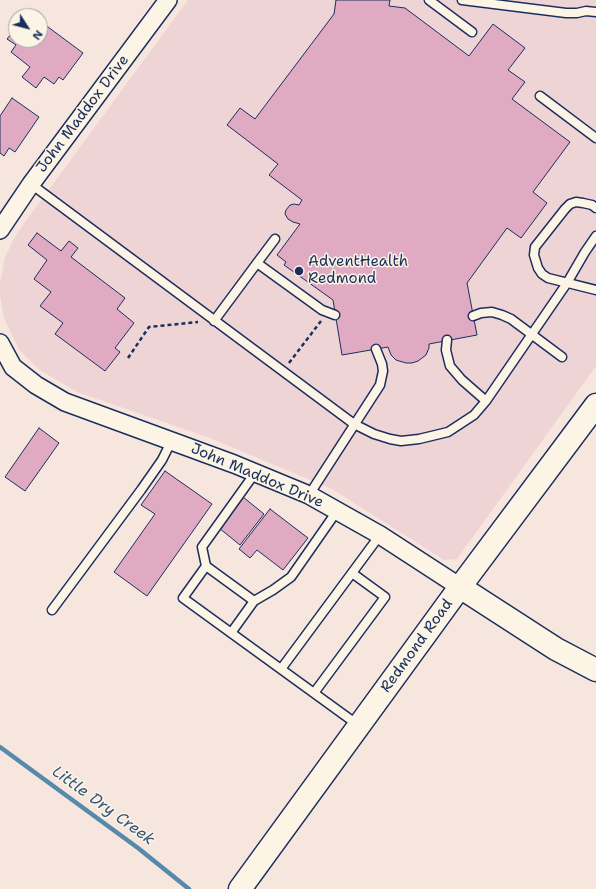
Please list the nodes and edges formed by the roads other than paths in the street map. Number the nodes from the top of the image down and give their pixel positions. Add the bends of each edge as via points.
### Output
1 (168, 0) edge
2 (429, 0) edge
3 (462, 0) edge
4 (596, 12) edge
5 (472, 32) dead end
6 (540, 96) dead end
7 (596, 138) edge
8 (31, 184) junction
9 (596, 208) edge
10 (0, 230) edge
11 (596, 236) edge
12 (275, 239) dead end
13 (257, 263) junction
14 (567, 283) junction
15 (596, 290) edge
16 (331, 314) road end
17 (473, 316) dead end
18 (214, 321) junction
19 (532, 335) junction
20 (448, 340) dead end
21 (0, 344) edge
22 (376, 349) dead end
23 (562, 357) dead end
24 (486, 402) junction
25 (596, 405) edge
26 (354, 424) junction
27 (172, 440) junction
28 (255, 473) junction
29 (309, 495) junction
30 (337, 510) junction
31 (380, 535) junction
32 (206, 566) junction
33 (352, 573) junction
34 (460, 587) junction
35 (254, 602) junction
36 (52, 610) dead end
37 (231, 633) junction
38 (281, 669) junction
39 (596, 670) edge
40 (314, 693) junction
41 (359, 726) junction
42 (240, 889) edge

1 - 8 street, John Maddox Drive
2 - 5 lane
3 - 4 lane via 566,14
6 - 7 lane
8 - 10 street, John Maddox Drive
8 - 18 lane
9 - 14 lane via 583,203 570,204 535,247 534,256 542,274
11 - 14 lane
12 - 13 lane
13 - 16 lane
13 - 18 lane
14 - 15 lane
14 - 19 lane
17 - 19 lane via 492,312 502,314
18 - 26 lane
19 - 23 lane
19 - 24 lane
20 - 24 lane via 446,350 450,366
21 - 27 street, John Maddox Drive via 13,367 36,385 65,402
22 - 26 lane via 382,364 383,377
24 - 26 lane via 474,415 448,432 419,439 390,439
25 - 34 street, Redmond Road
26 - 29 lane
27 - 28 street, John Maddox Drive
27 - 36 lane via 162,460
28 - 29 street, John Maddox Drive
28 - 32 lane via 202,547
29 - 30 street, John Maddox Drive
30 - 31 street, John Maddox Drive
30 - 35 lane via 291,577
31 - 33 lane
31 - 34 street, John Maddox Drive
32 - 35 lane
32 - 37 lane via 183,598
33 - 38 lane
33 - 40 lane via 385,598
34 - 39 street, John Maddox Drive via 556,649
34 - 41 street, Redmond Road
35 - 37 lane
37 - 38 lane
38 - 40 lane
40 - 41 lane
41 - 42 street, Redmond Road

